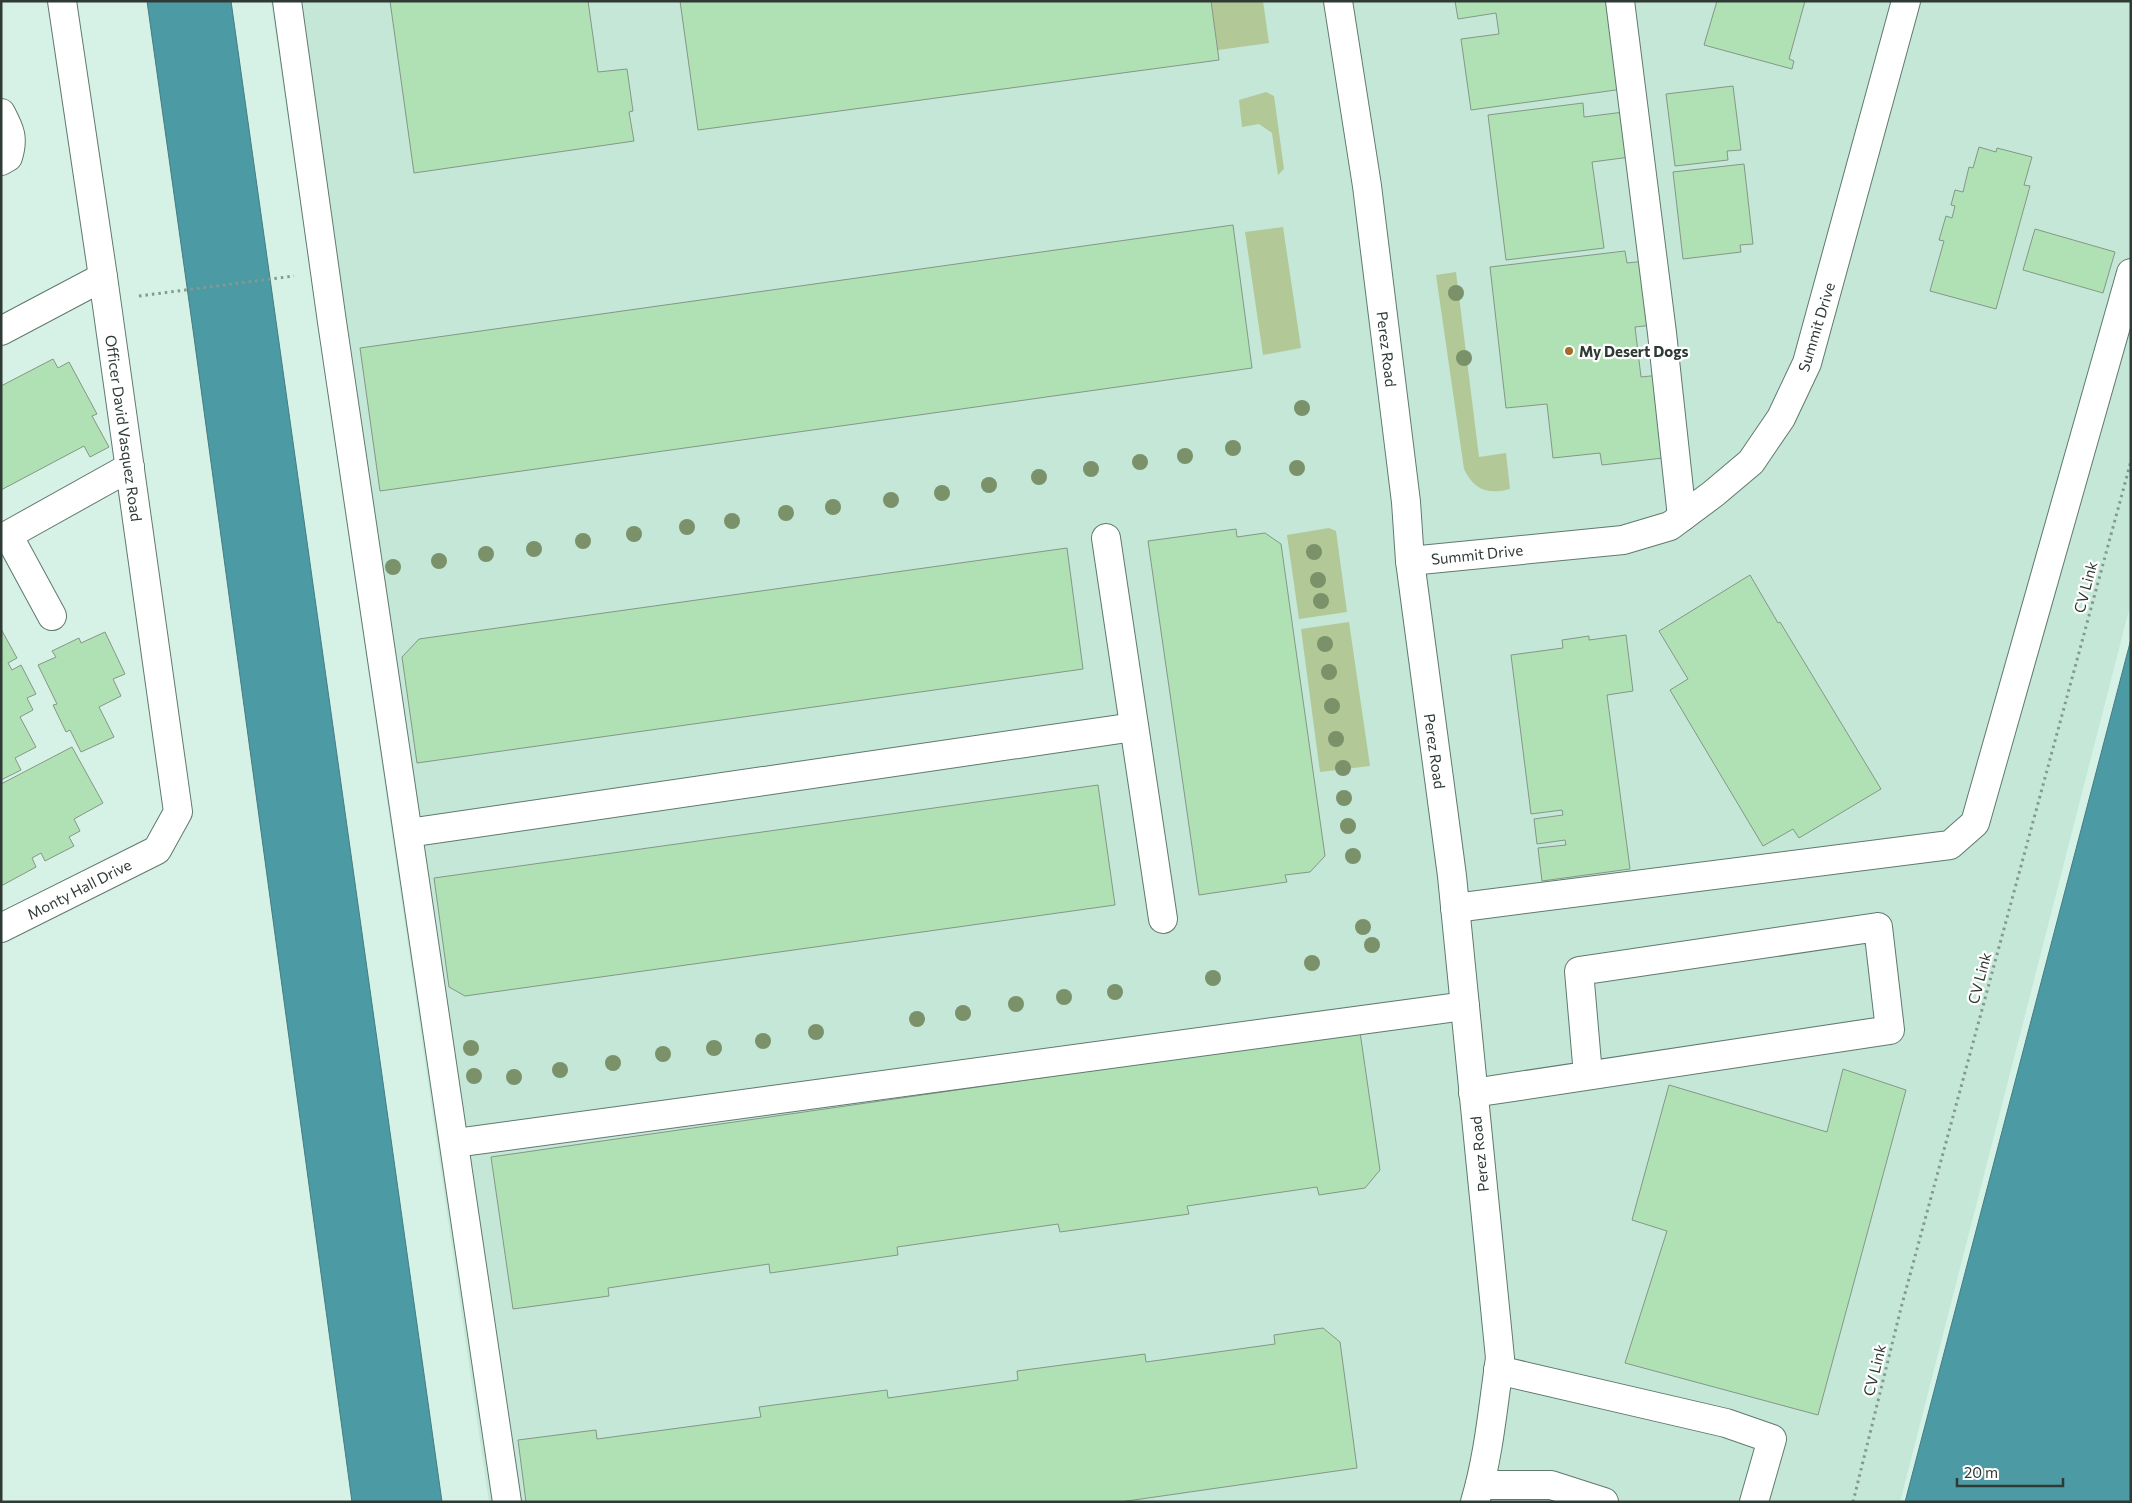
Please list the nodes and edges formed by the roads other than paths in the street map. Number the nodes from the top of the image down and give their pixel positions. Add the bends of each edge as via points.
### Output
1 (62, 1) edge
2 (288, 1) edge
3 (1338, 1) edge
4 (1620, 1) edge
5 (1906, 1) edge
6 (1, 113) edge
7 (1, 161) edge
8 (2131, 273) edge
9 (105, 289) junction
10 (1, 331) edge
11 (130, 468) junction
12 (1682, 517) junction
13 (1106, 538) dead end
14 (1410, 561) junction
15 (52, 616) dead end
16 (1134, 727) junction
17 (408, 834) junction
18 (157, 850) joint
19 (1455, 908) junction
20 (1163, 919) dead end
21 (1, 928) edge
22 (1465, 1006) junction
23 (1588, 1075) junction
24 (1473, 1093) junction
25 (455, 1143) junction
26 (1498, 1370) junction
27 (1477, 1493) edge
28 (506, 1502) edge
29 (1604, 1502) edge
30 (1754, 1502) edge

1 - 9 street, Officer David Vasquez Road
2 - 17 street
3 - 14 street, Perez Road via 1368,195 1406,502
4 - 12 street
5 - 12 street, Summit Drive via 1807,363 1781,418 1751,462
6 - 7 street via 13,143 8,157
8 - 19 street via 1975,823 1950,844
9 - 10 street
9 - 11 street, Officer David Vasquez Road
11 - 15 street via 8,535
11 - 18 street, Officer David Vasquez Road via 178,812
12 - 14 street, Summit Drive via 1670,526 1623,540
13 - 16 street
14 - 19 street, Perez Road
16 - 17 street
16 - 20 street
17 - 25 street
18 - 21 street, Monty Hall Drive
19 - 22 street, Perez Road
22 - 24 street, Perez Road
22 - 25 street
23 - 23 street via 1890,1030 1878,927 1579,971
23 - 24 street
24 - 26 street, Perez Road via 1500,1358
25 - 28 street
26 - 27 street, Perez Road
26 - 30 street via 1726,1424 1772,1439
27 - 29 street via 1551,1485

